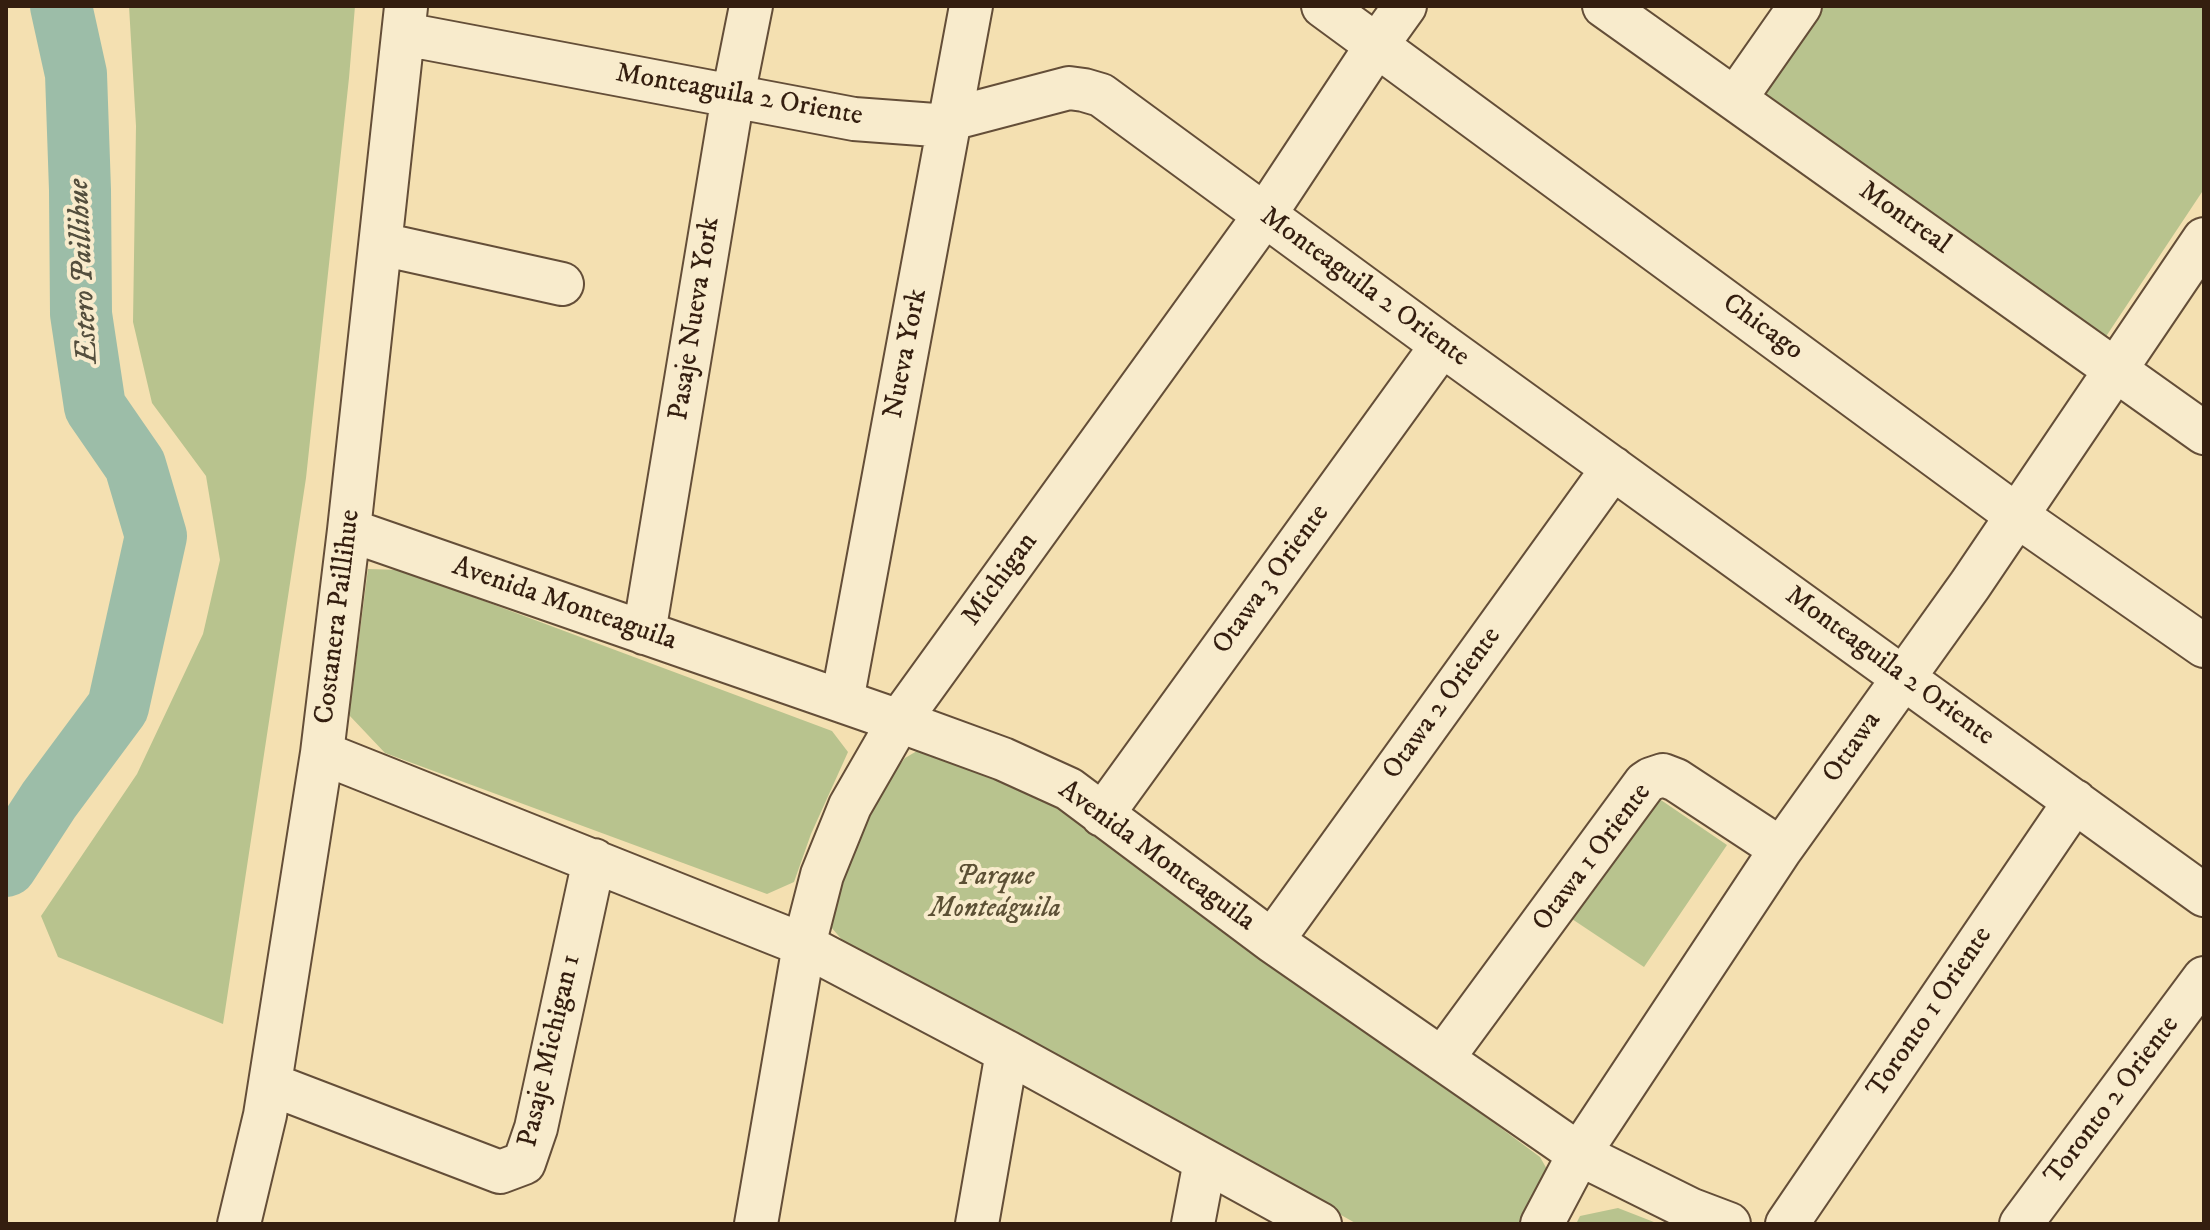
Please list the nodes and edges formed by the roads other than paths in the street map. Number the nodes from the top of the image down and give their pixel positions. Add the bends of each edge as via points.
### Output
1 (751, 6) edge
2 (971, 6) edge
3 (1323, 6) edge
4 (1405, 6) edge
5 (1800, 6) edge
6 (1614, 9) edge
7 (405, 20) edge
8 (1377, 45) junction
9 (733, 96) junction
10 (1735, 99) junction
11 (951, 119) junction
12 (1264, 216) junction
13 (2204, 239) edge
14 (381, 244) junction
15 (562, 284) dead end
16 (1442, 345) junction
17 (2116, 370) junction
18 (2204, 433) edge
19 (1613, 468) junction
20 (2016, 515) junction
21 (349, 530) junction
22 (644, 633) junction
23 (2204, 646) edge
24 (1904, 677) junction
25 (842, 701) junction
26 (899, 721) junction
27 (322, 753) junction
28 (2075, 801) junction
29 (1102, 815) junction
30 (1781, 849) junction
31 (594, 860) junction
32 (2204, 895) edge
33 (1272, 941) junction
34 (804, 945) junction
35 (2204, 978) edge
36 (1007, 1052) junction
37 (1442, 1059) junction
38 (270, 1084) junction
39 (1579, 1154) junction
40 (1205, 1161) junction
41 (239, 1224) edge
42 (756, 1224) edge
43 (977, 1224) edge
44 (1193, 1224) edge
45 (1320, 1224) edge
46 (1542, 1224) edge
47 (1729, 1224) edge
48 (1787, 1224) edge
49 (2021, 1224) edge

1 - 9 street, Pasaje Nueva York
2 - 11 street, Nueva York
3 - 8 street, Chicago
4 - 8 street, Michigan
5 - 10 street
6 - 10 street, Montreal
7 - 9 street, Monteaguila 2 Oriente
7 - 14 street, Costanera Paillihue
8 - 12 street, Michigan
8 - 20 street, Chicago
9 - 11 street, Monteaguila 2 Oriente via 854,119 935,125
9 - 22 street, Pasaje Nueva York
10 - 17 street, Montreal
11 - 12 street, Monteaguila 2 Oriente via 1069,88 1101,95
11 - 25 street, Nueva York
12 - 16 street, Monteaguila 2 Oriente
12 - 26 street, Michigan
13 - 17 street, Ottawa
14 - 15 street
14 - 21 street, Costanera Paillihue
16 - 19 street, Monteaguila 2 Oriente
16 - 29 street, Otawa 3 Oriente
17 - 18 street, Montreal
17 - 20 street, Ottawa
19 - 24 street, Monteaguila 2 Oriente
19 - 33 street, Otawa 2 Oriente
20 - 23 street, Chicago
20 - 24 street, Ottawa
21 - 22 street, Avenida Monteaguila
21 - 27 street, Costanera Paillihue
22 - 25 street, Avenida Monteaguila
24 - 28 street, Monteaguila 2 Oriente
24 - 30 street, Ottawa
25 - 26 street, Avenida Monteaguila
26 - 29 street, Avenida Monteaguila via 1069,789
26 - 34 street, Michigan via 844,820 822,875
27 - 31 street
27 - 38 street, Costanera Paillihue
28 - 32 street, Monteaguila 2 Oriente
28 - 48 street, Toronto 1 Oriente
29 - 33 street, Avenida Monteaguila
30 - 37 street, Otawa 1 Oriente via 1670,777 1651,779
30 - 39 street, Ottawa
31 - 34 street
31 - 38 street, Pasaje Michigan 1 via 524,1163 500,1172
33 - 37 street, Avenida Monteaguila
34 - 36 street
34 - 42 street, Michigan
35 - 49 street, Toronto 2 Oriente
36 - 40 street
36 - 43 street
37 - 39 street, Avenida Monteaguila
38 - 41 street, Costanera Paillihue
39 - 46 street, Ottawa
39 - 47 street, Avenida Monteaguila
40 - 44 street
40 - 45 street

